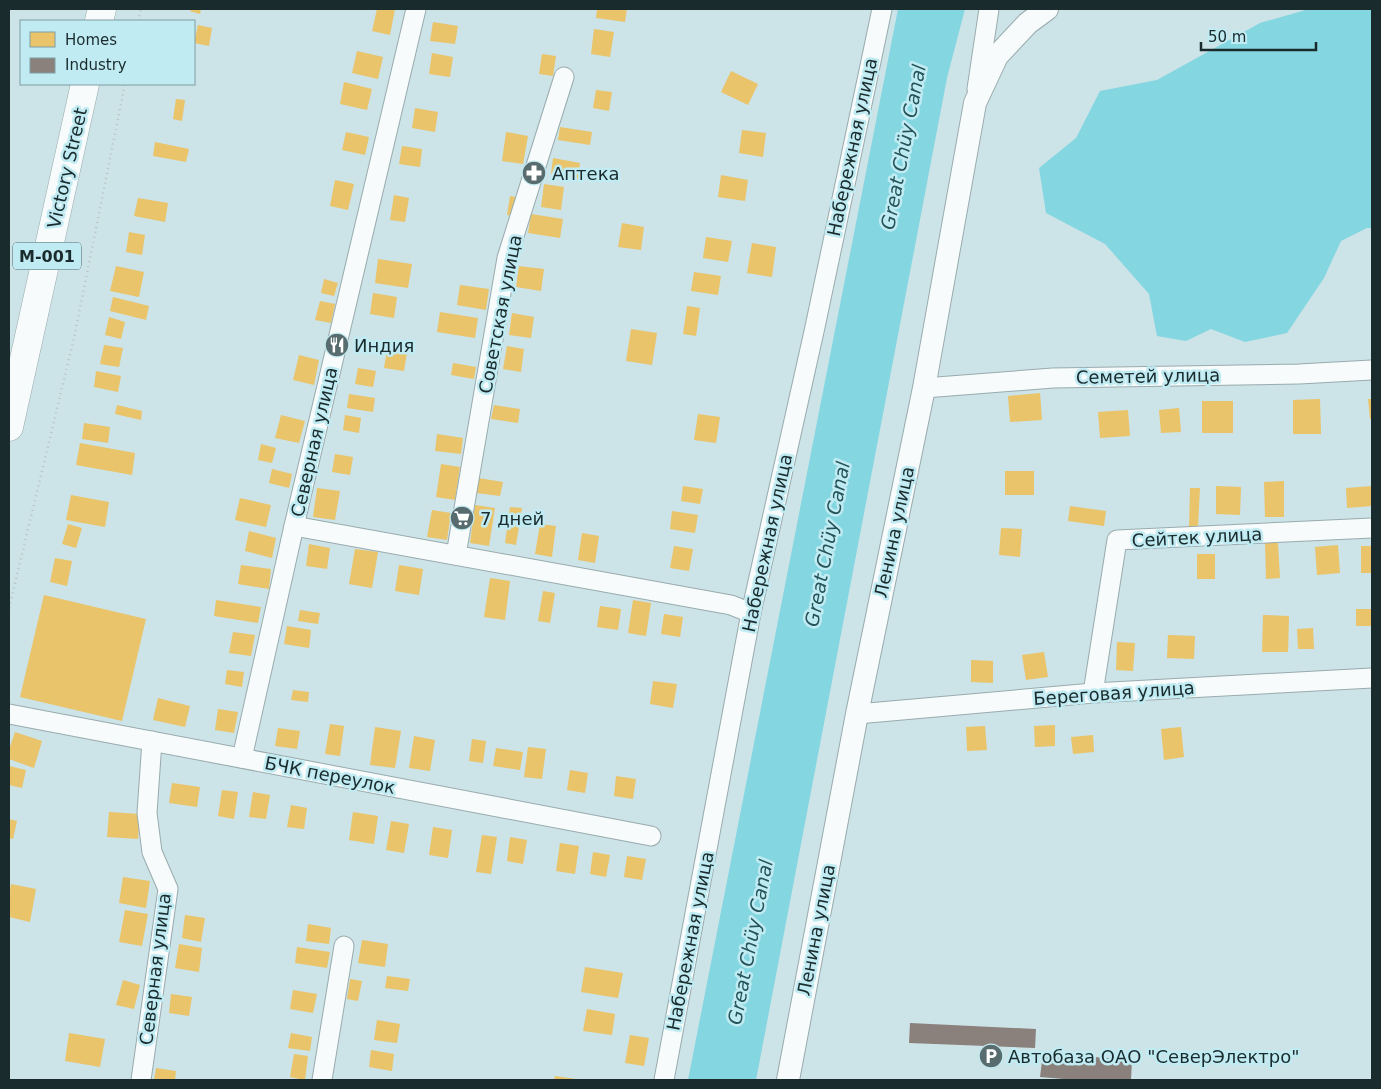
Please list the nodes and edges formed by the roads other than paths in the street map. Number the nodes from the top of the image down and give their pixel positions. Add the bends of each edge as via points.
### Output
1 (416, 9) edge
2 (882, 9) edge
3 (989, 9) edge
4 (1047, 9) edge
5 (564, 77) dead end
6 (85, 85) edge
7 (975, 102) junction
8 (1372, 370) edge
9 (924, 388) junction
10 (9, 428) edge
11 (294, 526) junction
12 (1372, 528) edge
13 (456, 555) junction
14 (750, 613) junction
15 (1372, 678) edge
16 (1093, 693) junction
17 (9, 714) edge
18 (856, 714) junction
19 (152, 741) junction
20 (242, 758) junction
21 (651, 836) dead end
22 (344, 946) dead end
23 (141, 1080) edge
24 (322, 1080) edge
25 (664, 1080) edge
26 (788, 1080) edge

1 - 11 street, Северная улица
2 - 14 street, Набережная улица
3 - 7 street
4 - 7 street, Ленина улица via 1028,23 996,56
5 - 13 street, Советская улица via 507,258
6 - 10 main road, Victory Street / М-001
7 - 9 street, Ленина улица
8 - 9 street, Семетей улица via 1054,378
9 - 18 street, Ленина улица
11 - 13 street
11 - 20 street, Северная улица
12 - 16 street, Сейтек улица via 1117,540
13 - 14 street via 731,605
14 - 25 street, Набережная улица
15 - 16 street, Береговая улица
16 - 18 street, Береговая улица
17 - 19 street, БЧК переулок
18 - 26 street, Ленина улица
19 - 20 street, БЧК переулок
19 - 23 street, Северная улица via 147,813 152,852 168,889
20 - 21 street, БЧК переулок
22 - 24 street

